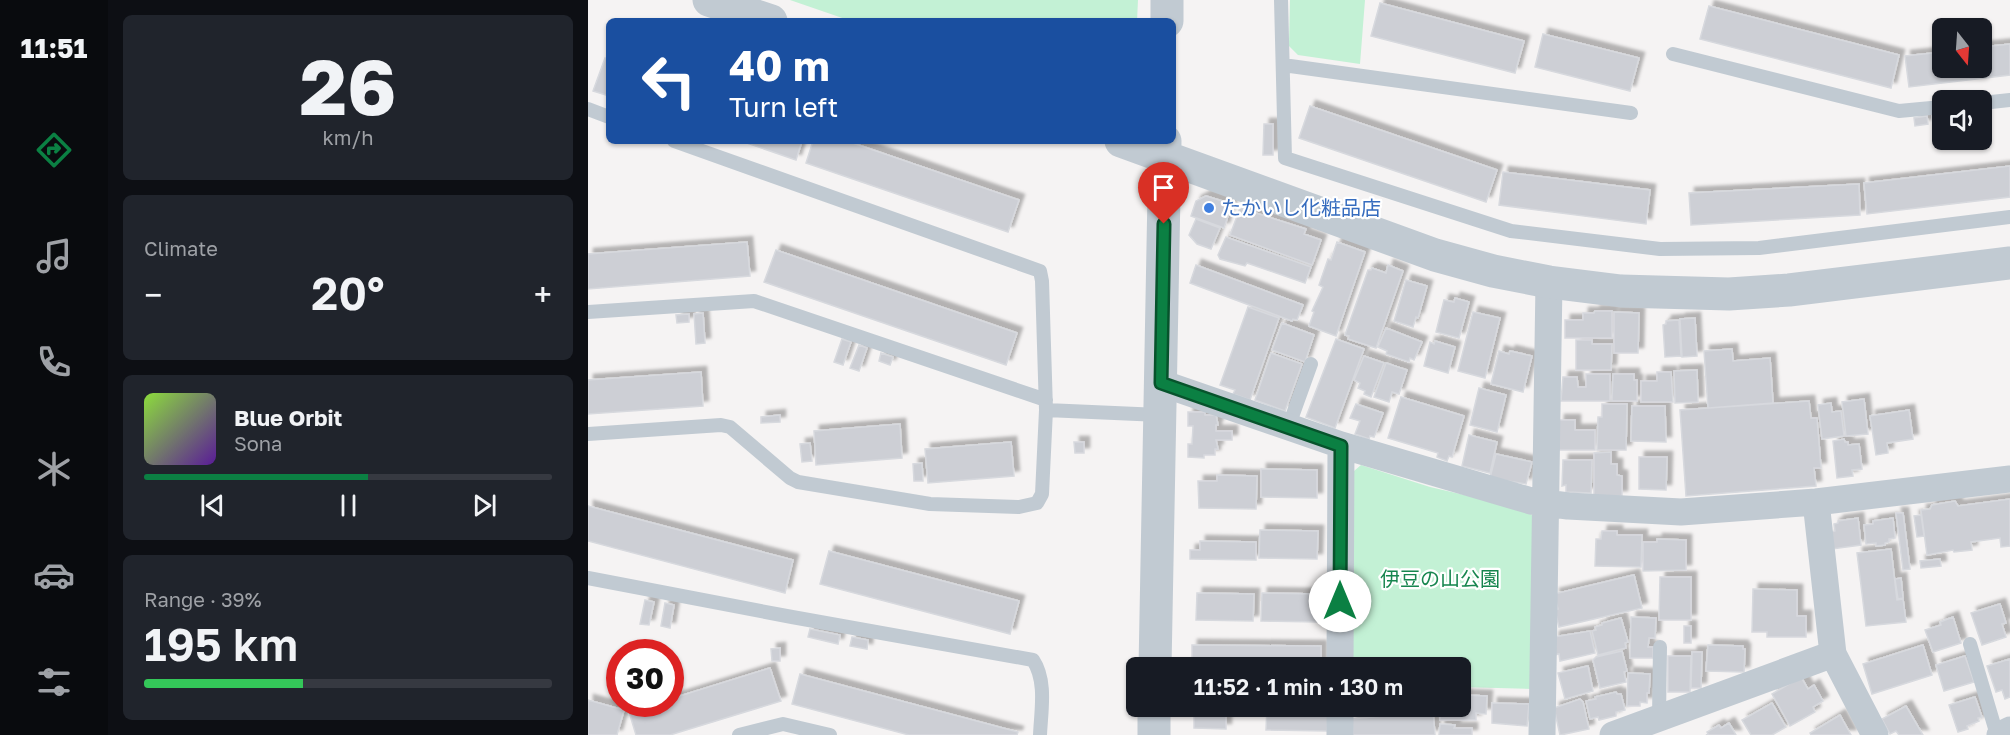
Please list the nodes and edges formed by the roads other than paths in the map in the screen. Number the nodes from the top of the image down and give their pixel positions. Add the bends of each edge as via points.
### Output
1 (709, 0) edge
2 (1167, 0) edge
3 (1281, 0) edge
4 (762, 18) edge
5 (1167, 18) edge
6 (1673, 54) dead end
7 (1283, 65) junction
8 (2010, 100) edge
9 (1992, 102) edge
10 (1932, 108) edge
11 (588, 109) edge
12 (1631, 113) dead end
13 (606, 116) edge
14 (682, 144) edge
15 (1138, 144) edge
16 (1165, 149) edge
17 (2010, 217) edge
18 (2010, 263) edge
19 (1549, 282) junction
20 (588, 312) edge
21 (1311, 364) dead end
22 (1160, 399) junction
23 (1046, 405) junction
24 (1288, 428) junction
25 (588, 434) edge
26 (1341, 446) junction
27 (2010, 479) edge
28 (1546, 501) junction
29 (1816, 502) junction
30 (588, 578) edge
31 (1970, 644) dead end
32 (1660, 647) dead end
33 (1833, 654) junction
34 (1155, 657) edge
35 (1340, 657) edge
36 (1154, 717) edge
37 (1340, 717) edge
38 (1659, 718) junction
39 (2010, 730) edge
40 (799, 731) edge
41 (739, 735) edge
42 (830, 735) edge
43 (1040, 735) edge
44 (1154, 735) edge
45 (1340, 735) edge
46 (1542, 735) edge
47 (1613, 735) edge
48 (1875, 735) edge
49 (1998, 735) edge

1 - 4 street
2 - 5 street
3 - 7 lane
6 - 10 lane via 1899,111
7 - 12 lane
7 - 17 lane via 1285,158 1511,231 1659,249 1759,248
8 - 9 lane
11 - 13 lane
14 - 23 lane via 1040,271
15 - 16 street
16 - 19 street via 1435,255
16 - 22 street
18 - 19 street via 1729,294 1621,291
19 - 28 street
20 - 23 lane via 753,301
21 - 24 lane
22 - 23 lane
22 - 24 street
22 - 34 street
23 - 25 lane via 1042,494 1037,503 1019,507 930,504 798,482 721,425
24 - 26 street
26 - 28 street via 1531,501
26 - 35 street
27 - 29 street
28 - 29 street via 1568,506 1681,512
28 - 46 street
29 - 33 street
30 - 43 lane via 1033,660 1042,680
31 - 49 lane
32 - 38 lane
33 - 38 street
33 - 48 street
36 - 44 street
37 - 45 street
38 - 47 street
39 - 49 street
40 - 41 lane via 783,724
40 - 42 lane

